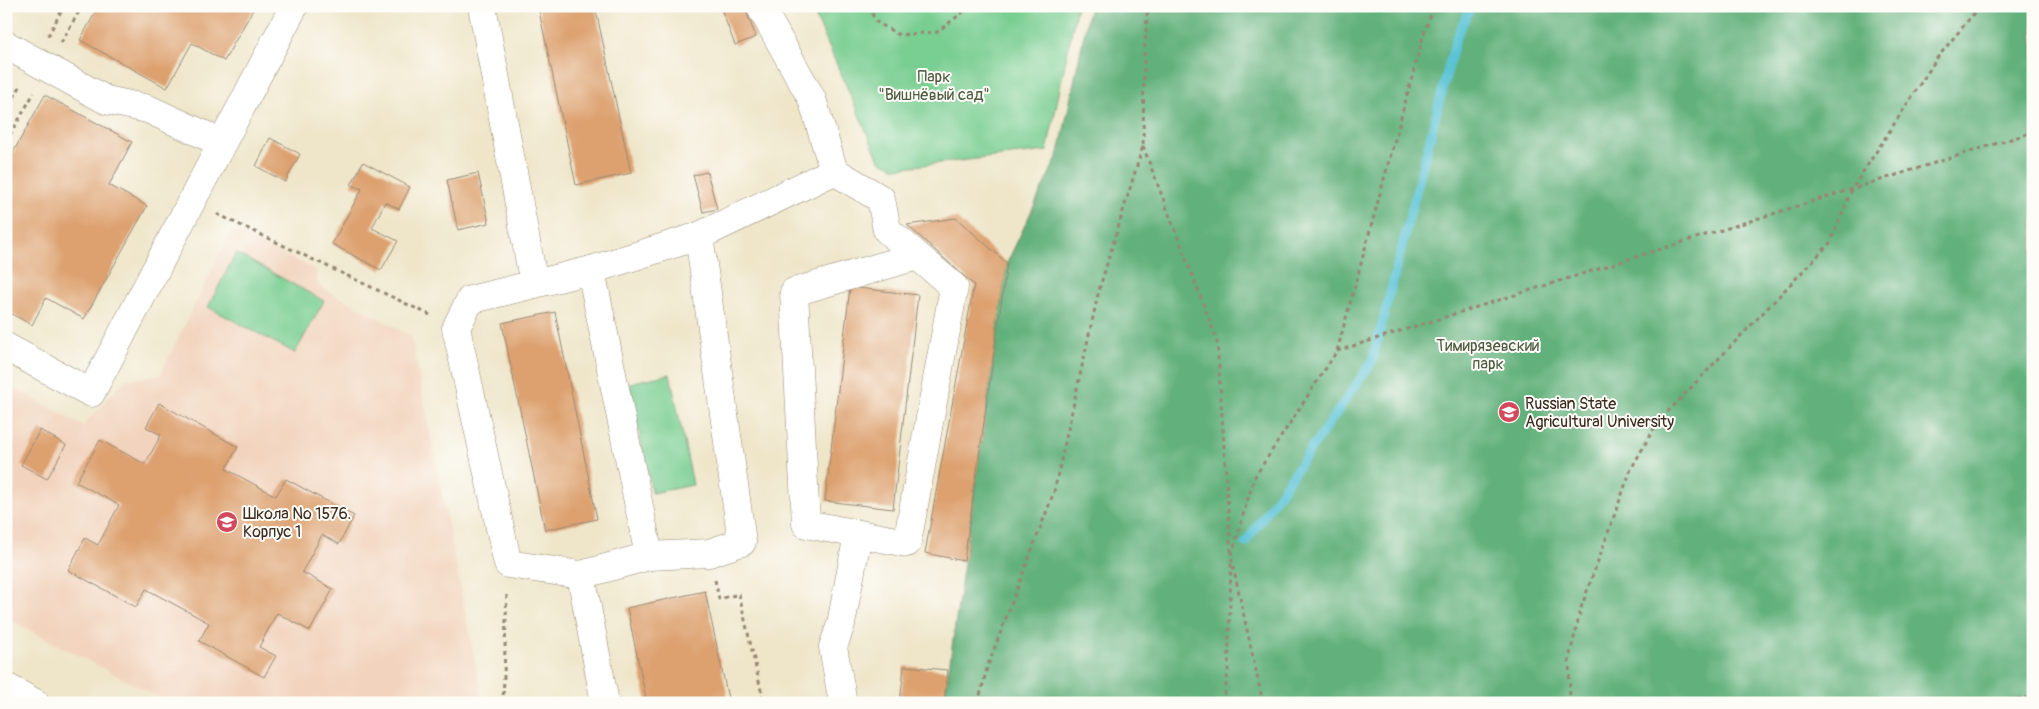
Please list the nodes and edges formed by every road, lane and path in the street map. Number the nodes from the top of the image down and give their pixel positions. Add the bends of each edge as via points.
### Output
1 (294, 6) edge
2 (482, 6) edge
3 (760, 6) edge
4 (869, 6) edge
5 (962, 6) edge
6 (1148, 6) edge
7 (1434, 6) edge
8 (1980, 6) edge
9 (2029, 6) edge
10 (6, 45) edge
11 (2032, 133) edge
12 (222, 143) junction
13 (2033, 143) edge
14 (1143, 146) junction
15 (834, 172) junction
16 (1852, 189) junction
17 (191, 202) junction
18 (699, 236) junction
19 (917, 256) junction
20 (591, 270) junction
21 (534, 284) junction
22 (456, 328) junction
23 (6, 347) edge
24 (1336, 351) junction
25 (858, 534) junction
26 (709, 553) junction
27 (649, 556) junction
28 (1231, 557) junction
29 (508, 564) junction
30 (580, 575) junction
31 (6, 687) edge
32 (2033, 697) edge
33 (35, 703) edge
34 (503, 703) edge
35 (605, 703) edge
36 (764, 703) edge
37 (843, 703) edge
38 (978, 703) edge
39 (1223, 703) edge
40 (1263, 703) edge
41 (1570, 703) edge
42 (1977, 703) edge

1 - 12 lane
2 - 21 lane
3 - 15 lane via 812,99
4 - 5 path via 875,21 900,35 937,32 962,13
6 - 14 path
7 - 24 path
8 - 16 path via 1937,58
9 - 11 path
10 - 12 lane via 106,100 148,109
11 - 13 path
11 - 16 path
12 - 17 lane
14 - 28 path via 1217,340
14 - 38 path via 1099,290 1054,492 987,668
15 - 18 lane
15 - 19 lane via 881,199 887,230
16 - 24 path
16 - 41 path via 1830,243 1657,423 1631,469 1581,608 1569,659
17 - 22 path
17 - 23 lane via 92,393
18 - 20 lane
18 - 26 lane via 742,542
19 - 25 lane via 954,287 907,543
19 - 25 lane via 794,292 806,524
20 - 21 lane
20 - 27 lane
21 - 22 lane via 470,300
22 - 29 lane
24 - 28 path via 1254,478
25 - 37 lane via 842,624 833,646
26 - 27 lane
26 - 36 path via 719,599 739,594
27 - 30 lane
28 - 39 path via 1228,673
28 - 40 path
29 - 30 lane
29 - 34 path
30 - 35 lane
31 - 33 lane
32 - 42 path

